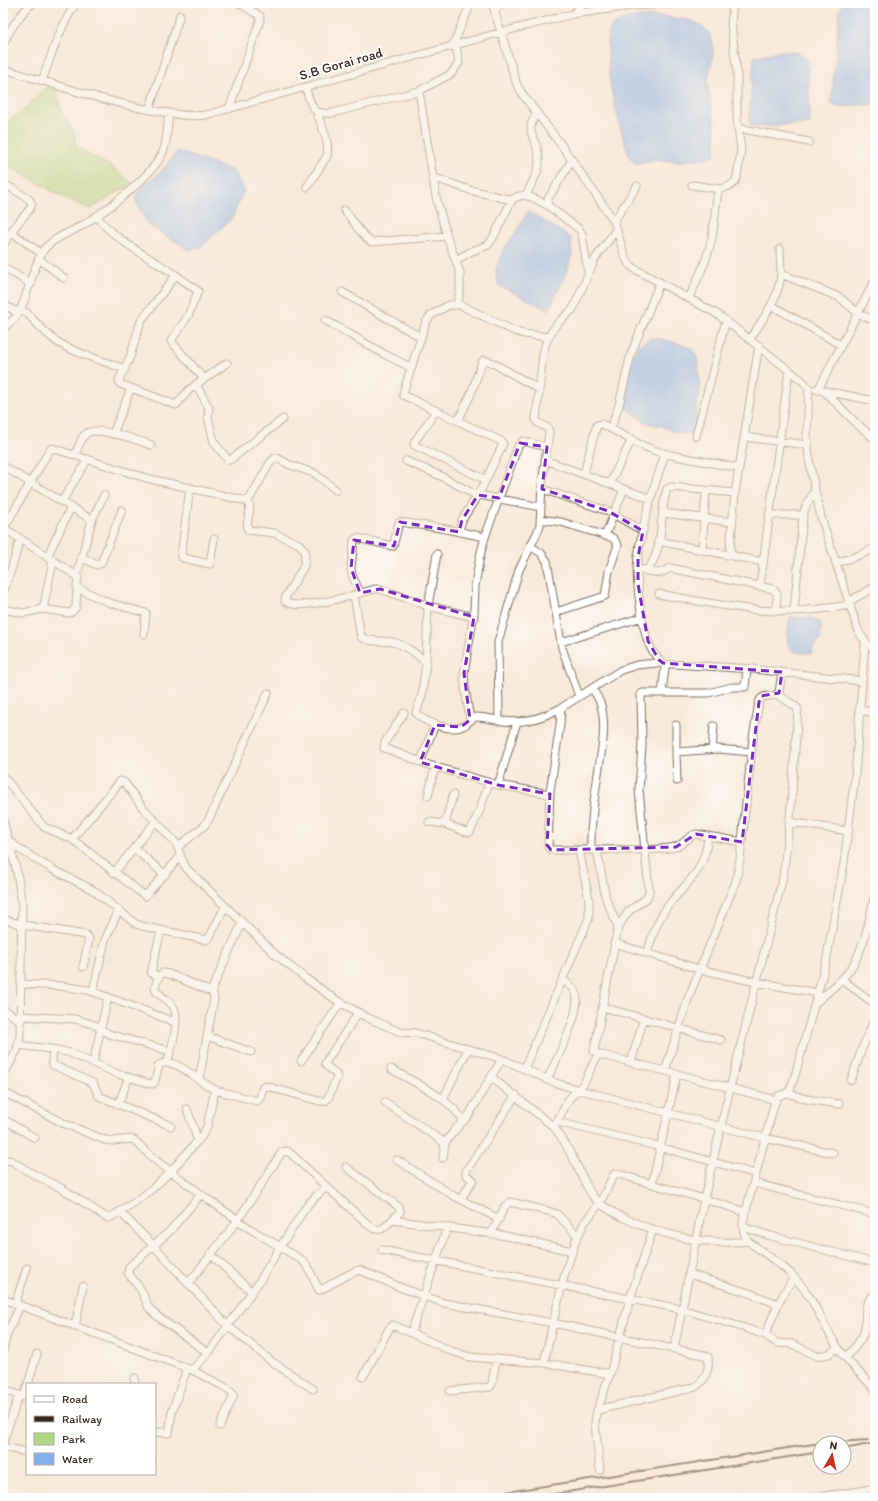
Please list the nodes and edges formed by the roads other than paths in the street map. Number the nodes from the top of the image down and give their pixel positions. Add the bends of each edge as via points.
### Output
1 (33, 3) edge
2 (76, 3) edge
3 (239, 3) edge
4 (471, 3) edge
5 (502, 3) edge
6 (584, 3) edge
7 (689, 3) edge
8 (733, 3) edge
9 (248, 5) edge
10 (494, 6) edge
11 (609, 6) edge
12 (573, 14) junction
13 (180, 15) dead end
14 (502, 32) junction
15 (3, 44) edge
16 (454, 45) junction
17 (3, 69) edge
18 (42, 80) junction
19 (305, 87) junction
20 (419, 91) junction
21 (229, 109) junction
22 (149, 110) junction
23 (168, 113) junction
24 (318, 113) junction
25 (537, 113) junction
26 (738, 128) junction
27 (809, 142) dead end
28 (572, 160) junction
29 (432, 177) junction
30 (3, 183) edge
31 (692, 185) dead end
32 (637, 186) dead end
33 (306, 187) dead end
34 (720, 189) junction
35 (526, 195) junction
36 (512, 200) junction
37 (547, 205) junction
38 (344, 210) dead end
39 (96, 216) junction
40 (614, 222) junction
41 (616, 230) junction
42 (11, 232) junction
43 (447, 236) junction
44 (3, 245) edge
45 (780, 249) dead end
46 (40, 256) junction
47 (456, 260) junction
48 (3, 267) edge
49 (588, 272) junction
50 (781, 274) junction
51 (176, 275) junction
52 (64, 278) dead end
53 (875, 280) edge
54 (660, 282) junction
55 (30, 284) junction
56 (342, 292) dead end
57 (689, 298) junction
58 (3, 304) edge
59 (457, 305) junction
60 (770, 305) junction
61 (20, 311) junction
62 (858, 313) junction
63 (325, 320) dead end
64 (726, 320) junction
65 (875, 321) edge
66 (3, 329) edge
67 (421, 337) junction
68 (549, 337) junction
69 (750, 339) junction
70 (841, 345) junction
71 (758, 346) junction
72 (227, 363) dead end
73 (412, 368) junction
74 (124, 369) junction
75 (789, 370) junction
76 (204, 379) junction
77 (196, 384) junction
78 (131, 388) junction
79 (539, 389) junction
80 (809, 389) junction
81 (821, 390) junction
82 (875, 402) edge
83 (436, 410) junction
84 (283, 419) dead end
85 (458, 421) junction
86 (611, 428) junction
87 (113, 434) junction
88 (696, 436) dead end
89 (744, 437) junction
90 (632, 439) junction
91 (875, 439) edge
92 (779, 441) junction
93 (151, 445) dead end
94 (808, 445) junction
95 (547, 447) junction
96 (665, 454) junction
97 (75, 455) junction
98 (88, 459) junction
99 (545, 460) junction
100 (406, 461) dead end
101 (4, 468) edge
102 (739, 468) junction
103 (584, 473) junction
104 (486, 480) junction
105 (30, 483) junction
106 (610, 483) junction
107 (190, 488) junction
108 (542, 489) junction
109 (624, 489) junction
110 (336, 490) dead end
111 (706, 491) junction
112 (815, 491) junction
113 (735, 493) junction
114 (104, 494) dead end
115 (478, 495) junction
116 (499, 498) junction
117 (651, 499) junction
118 (62, 501) junction
119 (248, 501) junction
120 (71, 507) junction
121 (541, 507) junction
122 (122, 510) dead end
123 (614, 513) junction
124 (663, 513) junction
125 (769, 515) junction
126 (803, 515) junction
127 (540, 519) junction
128 (704, 519) junction
129 (92, 520) junction
130 (732, 522) junction
131 (643, 531) junction
132 (458, 532) junction
133 (606, 536) junction
134 (485, 537) junction
135 (20, 539) junction
136 (214, 539) dead end
137 (658, 542) junction
138 (530, 546) junction
139 (875, 548) edge
140 (702, 550) junction
141 (436, 554) dead end
142 (733, 556) junction
143 (81, 557) junction
144 (50, 559) junction
145 (763, 562) junction
146 (836, 563) junction
147 (646, 570) junction
148 (637, 571) junction
149 (78, 577) junction
150 (760, 586) junction
151 (875, 587) edge
152 (77, 588) junction
153 (3, 593) edge
154 (357, 594) junction
155 (659, 594) dead end
156 (849, 604) junction
157 (428, 606) junction
158 (3, 609) edge
159 (43, 609) junction
160 (776, 611) junction
161 (794, 611) junction
162 (556, 612) junction
163 (643, 616) junction
164 (474, 617) junction
165 (144, 634) dead end
166 (561, 642) junction
167 (866, 643) junction
168 (875, 650) edge
169 (426, 662) junction
170 (663, 663) junction
171 (747, 669) junction
172 (782, 672) junction
173 (862, 681) junction
174 (592, 688) junction
175 (268, 693) dead end
176 (662, 693) junction
177 (778, 695) junction
178 (578, 696) junction
179 (561, 708) junction
180 (860, 710) junction
181 (875, 712) edge
182 (404, 713) dead end
183 (470, 720) junction
184 (500, 721) junction
185 (516, 722) junction
186 (435, 725) junction
187 (676, 725) dead end
188 (714, 726) dead end
189 (712, 749) junction
190 (676, 752) junction
191 (752, 752) junction
192 (420, 762) junction
193 (435, 767) junction
194 (3, 776) edge
195 (677, 781) dead end
196 (489, 783) junction
197 (498, 786) junction
198 (550, 794) junction
199 (453, 795) dead end
200 (428, 796) dead end
201 (3, 820) edge
202 (155, 822) junction
203 (429, 822) dead end
204 (789, 822) junction
205 (445, 824) junction
206 (849, 831) junction
207 (708, 836) junction
208 (72, 839) junction
209 (6, 840) edge
210 (742, 842) junction
211 (178, 847) junction
212 (134, 848) junction
213 (644, 849) junction
214 (579, 850) junction
215 (594, 850) junction
216 (180, 857) junction
217 (114, 872) junction
218 (165, 875) junction
219 (875, 894) edge
220 (224, 907) junction
221 (119, 910) junction
222 (3, 919) edge
223 (242, 923) junction
224 (23, 925) junction
225 (618, 927) junction
226 (161, 931) junction
227 (614, 943) junction
228 (646, 953) junction
229 (83, 967) dead end
230 (699, 969) junction
231 (159, 976) junction
232 (841, 979) junction
233 (562, 980) junction
234 (756, 982) junction
235 (22, 984) junction
236 (93, 991) junction
237 (212, 992) junction
238 (818, 993) junction
239 (108, 996) junction
240 (341, 1002) junction
241 (815, 1003) junction
242 (875, 1004) edge
243 (602, 1007) junction
244 (3, 1009) edge
245 (358, 1012) junction
246 (21, 1018) junction
247 (644, 1018) junction
248 (875, 1018) edge
249 (175, 1022) junction
250 (678, 1028) junction
251 (101, 1029) junction
252 (207, 1036) junction
253 (721, 1040) dead end
254 (18, 1046) junction
255 (468, 1049) junction
256 (53, 1050) junction
257 (170, 1051) junction
258 (251, 1052) dead end
259 (598, 1054) junction
260 (502, 1059) junction
261 (302, 1061) dead end
262 (631, 1062) junction
263 (93, 1063) junction
264 (167, 1063) junction
265 (391, 1069) dead end
266 (524, 1069) junction
267 (665, 1072) junction
268 (677, 1074) junction
269 (3, 1076) edge
270 (130, 1077) junction
271 (491, 1077) junction
272 (199, 1080) junction
273 (548, 1080) junction
274 (851, 1080) dead end
275 (730, 1088) junction
276 (215, 1090) junction
277 (577, 1090) junction
278 (3, 1092) edge
279 (788, 1093) junction
280 (516, 1096) junction
281 (443, 1099) junction
282 (776, 1100) junction
283 (385, 1102) dead end
284 (118, 1104) junction
285 (839, 1104) dead end
286 (187, 1109) dead end
287 (669, 1112) junction
288 (3, 1119) edge
289 (464, 1121) junction
290 (556, 1124) junction
291 (171, 1126) dead end
292 (721, 1126) junction
293 (35, 1138) dead end
294 (765, 1138) junction
295 (198, 1141) junction
296 (445, 1143) junction
297 (660, 1147) junction
298 (833, 1153) dead end
299 (443, 1158) dead end
300 (397, 1160) dead end
301 (3, 1161) edge
302 (713, 1162) junction
303 (346, 1167) dead end
304 (170, 1172) junction
305 (756, 1174) junction
306 (754, 1183) junction
307 (652, 1184) junction
308 (329, 1189) junction
309 (201, 1194) junction
310 (704, 1199) junction
311 (461, 1200) junction
312 (600, 1203) junction
313 (120, 1212) junction
314 (746, 1212) junction
315 (875, 1214) edge
316 (498, 1219) junction
317 (238, 1220) junction
318 (392, 1220) junction
319 (743, 1227) junction
320 (447, 1228) junction
321 (653, 1230) junction
322 (491, 1234) junction
323 (578, 1236) junction
324 (697, 1239) junction
325 (748, 1241) junction
326 (153, 1245) junction
327 (280, 1247) junction
328 (382, 1250) dead end
329 (572, 1251) junction
330 (210, 1254) junction
331 (436, 1261) junction
332 (875, 1263) edge
333 (27, 1268) dead end
334 (689, 1274) junction
335 (794, 1277) junction
336 (188, 1284) junction
337 (83, 1286) dead end
338 (562, 1286) junction
339 (252, 1292) junction
340 (875, 1294) edge
341 (424, 1297) junction
342 (3, 1299) edge
343 (630, 1299) junction
344 (778, 1304) junction
345 (17, 1305) junction
346 (681, 1309) junction
347 (552, 1324) junction
348 (227, 1325) junction
349 (75, 1327) junction
350 (411, 1333) junction
351 (765, 1335) junction
352 (620, 1338) junction
353 (838, 1347) junction
354 (674, 1349) junction
355 (3, 1351) edge
356 (208, 1353) junction
357 (37, 1354) dead end
358 (846, 1357) junction
359 (496, 1359) junction
360 (544, 1363) junction
361 (190, 1369) junction
362 (610, 1374) junction
363 (363, 1377) dead end
364 (28, 1383) edge
365 (3, 1389) edge
366 (313, 1389) dead end
367 (875, 1389) edge
368 (450, 1391) dead end
369 (23, 1397) edge
370 (597, 1410) junction
371 (220, 1426) dead end
372 (156, 1432) edge
373 (3, 1442) edge
374 (3, 1447) edge
375 (26, 1452) edge
376 (600, 1470) dead end
377 (875, 1488) edge
378 (810, 1498) edge

1 - 15 street
2 - 18 street via 65,20
3 - 9 street
4 - 16 street
5 - 10 street
6 - 12 street
7 - 11 street, S.B Gorai road
8 - 26 street via 731,24 737,73
9 - 21 street via 260,16 260,21
10 - 14 street
11 - 12 street, S.B Gorai road
12 - 14 street, S.B Gorai road
13 - 22 street
14 - 16 street, S.B Gorai road
14 - 25 street via 517,85
16 - 19 street, S.B Gorai road
16 - 20 street via 459,63 451,74
17 - 18 street, S.B Gorai road
18 - 22 street, S.B Gorai road
19 - 21 street, S.B Gorai road
19 - 24 street
20 - 24 street via 332,113
20 - 29 street
21 - 23 street, S.B Gorai road via 194,117
22 - 23 street, S.B Gorai road
23 - 39 street via 166,140 159,159 132,188
24 - 33 street via 328,152
25 - 28 street
25 - 35 street via 530,125 530,131 538,151 539,165
26 - 27 street
26 - 34 street via 741,150 737,177 730,186
28 - 37 street via 548,199
28 - 40 street
29 - 36 street
29 - 43 street
30 - 42 street via 30,199 32,204
31 - 34 street
32 - 40 street
34 - 57 street via 707,256
35 - 36 street via 516,196
35 - 37 street
36 - 47 street via 488,245
37 - 49 street via 579,229
38 - 43 street via 363,236 372,242
39 - 46 street via 48,244
39 - 51 street via 119,238
40 - 41 street
41 - 49 street
41 - 54 street via 629,264
42 - 44 street
42 - 46 street
43 - 47 street
45 - 50 street
46 - 52 street
46 - 55 street
47 - 59 street via 460,273
48 - 55 street
49 - 68 street via 573,309 557,324
50 - 60 street
50 - 62 street via 839,297
51 - 74 street via 141,321
51 - 76 street via 198,291 188,316 171,342
53 - 62 street
54 - 57 street
54 - 86 street via 632,354
55 - 61 street
56 - 67 street
57 - 64 street
58 - 61 street
59 - 67 street via 449,305 431,315
59 - 68 street via 514,331
60 - 69 street
60 - 70 street
61 - 66 street
61 - 74 street via 27,313 57,342
62 - 65 street
62 - 70 street
63 - 73 street
64 - 69 street
64 - 88 street
67 - 73 street
68 - 79 street via 543,354
69 - 71 street
70 - 81 street
71 - 75 street
71 - 89 street
72 - 76 street
73 - 83 street via 403,395
74 - 78 street via 119,382
75 - 80 street
75 - 92 street
76 - 77 street
77 - 78 street via 176,405
77 - 84 street via 209,408 208,417 214,442 228,460
78 - 87 street
79 - 85 street via 484,360
79 - 95 street via 536,422 547,426 549,430
80 - 81 street
80 - 94 street
81 - 82 street
81 - 91 street
83 - 85 street
83 - 104 street via 414,445
85 - 104 street via 502,442
86 - 90 street
86 - 103 street via 602,424 597,425
87 - 93 street
87 - 97 street via 91,431 87,433
89 - 92 street
89 - 102 street
90 - 96 street
90 - 106 street
92 - 94 street
92 - 125 street
94 - 112 street
95 - 99 street
95 - 116 street via 527,442 520,443
96 - 102 street
96 - 117 street
97 - 98 street
97 - 105 street via 50,449
98 - 107 street via 146,478
98 - 118 street
99 - 103 street
99 - 108 street
100 - 115 street
101 - 105 street
102 - 113 street
103 - 106 street
104 - 115 street
105 - 118 street
105 - 135 street via 4,526
106 - 109 street
107 - 119 street
107 - 136 street via 181,557 210,564
108 - 121 street
108 - 123 street
109 - 117 street
109 - 123 street
110 - 119 street via 314,473 275,458
111 - 113 street
111 - 124 street via 669,488
111 - 128 street
112 - 126 street
112 - 146 street
113 - 130 street
114 - 129 street
115 - 116 street
115 - 132 street via 462,520
116 - 121 street
116 - 134 street
117 - 131 street
118 - 120 street
119 - 154 street via 248,530 279,535 299,544 305,551 304,566 286,596 287,603 303,605
120 - 129 street
120 - 144 street
121 - 127 street
122 - 143 street via 101,563 97,566
123 - 131 street
123 - 133 street
124 - 128 street
124 - 137 street
125 - 126 street
125 - 145 street
126 - 161 street
127 - 133 street via 561,522
127 - 138 street via 537,533
128 - 130 street
128 - 140 street
129 - 143 street
130 - 142 street via 730,550
131 - 148 street
132 - 134 street
132 - 154 street via 399,522 393,546 357,538 354,540 351,568
133 - 162 street via 613,538 618,544 609,571 605,596
134 - 164 street via 478,569
135 - 144 street
135 - 153 street
137 - 140 street
137 - 147 street via 652,563
138 - 162 street via 541,553 547,561
138 - 184 street via 519,570 498,642
139 - 146 street via 860,556
140 - 142 street
141 - 157 street
142 - 145 street
143 - 149 street
144 - 149 street
144 - 159 street
145 - 150 street
146 - 156 street
147 - 148 street
147 - 150 street via 660,573 670,568
148 - 163 street
149 - 152 street
150 - 160 street via 773,588 776,592
151 - 156 street
152 - 159 street via 76,607 72,612
152 - 165 street via 110,603 146,613
154 - 157 street via 380,589
154 - 169 street via 361,637 400,645
155 - 160 street
156 - 161 street via 820,610
156 - 167 street via 860,636
157 - 164 street
157 - 169 street
158 - 159 street via 24,613
160 - 161 street
162 - 166 street
163 - 166 street
163 - 170 street via 648,641
164 - 183 street via 464,673
166 - 178 street
167 - 168 street
167 - 173 street
169 - 186 street via 423,690 416,712
170 - 171 street
170 - 174 street via 637,665 621,670
170 - 176 street via 665,667
171 - 172 street
171 - 176 street via 745,687 732,687 708,693
172 - 173 street
172 - 177 street
173 - 180 street
174 - 178 street
174 - 215 street via 602,708 604,730 591,818
175 - 211 street via 209,819
176 - 213 street via 643,693 640,696 642,745 639,790
177 - 191 street via 764,696 760,699
177 - 204 street via 798,709
178 - 179 street
179 - 185 street via 550,714
179 - 198 street
180 - 181 street
180 - 206 street
182 - 192 street via 385,742 384,748
183 - 184 street via 476,717
183 - 186 street via 461,727
184 - 185 street
185 - 197 street
186 - 192 street
187 - 190 street
188 - 189 street
189 - 190 street
189 - 191 street
190 - 195 street
191 - 210 street
192 - 193 street
193 - 196 street
193 - 200 street
194 - 208 street via 44,826
196 - 197 street
196 - 205 street via 480,812 470,832
197 - 198 street
198 - 214 street via 548,847 552,850
199 - 205 street
201 - 209 street
202 - 208 street via 126,783 120,781
202 - 211 street
202 - 212 street
203 - 205 street
204 - 206 street
204 - 234 street via 783,877
206 - 238 street via 832,934
207 - 210 street
207 - 213 street via 692,835 676,847
207 - 228 street via 707,850 701,866 660,917
208 - 217 street
209 - 221 street via 52,869 93,890
209 - 224 street via 20,886
210 - 230 street via 734,888
211 - 216 street
212 - 217 street
212 - 218 street
213 - 215 street
213 - 225 street via 648,896 629,912
214 - 215 street
214 - 233 street via 589,899 589,918
215 - 225 street via 606,899
216 - 218 street
216 - 220 street via 187,870
217 - 218 street via 145,896
219 - 232 street via 859,952
220 - 223 street
220 - 226 street via 206,940
221 - 226 street via 136,924
221 - 236 street via 105,940
222 - 224 street
223 - 237 street
223 - 240 street via 276,955
224 - 229 street via 86,935 89,939
224 - 235 street
225 - 227 street
226 - 231 street via 151,972
227 - 228 street
227 - 243 street
228 - 230 street
230 - 234 street
230 - 250 street
231 - 237 street via 169,974
231 - 249 street via 156,991 174,1007
232 - 241 street
232 - 242 street
233 - 266 street
233 - 273 street via 574,990 577,1007
234 - 238 street
234 - 275 street
235 - 236 street
235 - 246 street
236 - 239 street
237 - 252 street via 214,999
238 - 241 street
239 - 249 street
239 - 251 street
240 - 245 street
240 - 261 street
241 - 279 street
243 - 247 street
243 - 259 street via 594,1049
244 - 246 street
245 - 255 street via 393,1030 416,1033
245 - 276 street via 325,1063 337,1077 325,1101 266,1086 263,1087 257,1101
246 - 251 street via 74,1019
246 - 254 street
247 - 250 street
247 - 262 street
248 - 274 street
249 - 257 street
250 - 253 street
250 - 267 street
251 - 257 street via 109,1034
251 - 263 street
252 - 258 street
252 - 272 street
254 - 256 street
254 - 269 street
255 - 260 street
255 - 281 street
256 - 263 street via 70,1053
256 - 284 street via 53,1065 93,1083 99,1096
257 - 264 street
259 - 262 street
259 - 277 street via 584,1083
260 - 266 street
260 - 271 street
262 - 267 street
263 - 270 street
264 - 270 street via 159,1065 153,1084
264 - 272 street via 178,1066
265 - 281 street
266 - 273 street
267 - 268 street
268 - 275 street
268 - 287 street
270 - 284 street
271 - 280 street
271 - 289 street
272 - 276 street
273 - 277 street
275 - 282 street
275 - 292 street
276 - 295 street via 207,1126
277 - 287 street
277 - 290 street via 569,1099
278 - 304 street via 63,1123 109,1141 134,1140
279 - 282 street via 782,1094
279 - 285 street via 806,1099
280 - 290 street
280 - 311 street via 466,1171 466,1175 473,1180
281 - 289 street
282 - 294 street
283 - 296 street
284 - 291 street
286 - 295 street
287 - 292 street
287 - 297 street
288 - 293 street
289 - 296 street
290 - 297 street
290 - 312 street via 589,1190
292 - 294 street
292 - 302 street
294 - 298 street
294 - 305 street
295 - 304 street
296 - 299 street
297 - 302 street
297 - 307 street
300 - 311 street
301 - 313 street via 10,1160 63,1189 104,1217 109,1218
302 - 305 street
302 - 310 street
303 - 318 street via 399,1207 400,1212
304 - 309 street
304 - 313 street
305 - 306 street
306 - 314 street
306 - 315 street
307 - 310 street
307 - 312 street via 615,1174
308 - 317 street via 289,1152 284,1151
308 - 318 street via 374,1229 380,1230
308 - 327 street via 322,1190 310,1202
309 - 317 street
309 - 326 street via 179,1221
310 - 314 street
310 - 324 street
311 - 316 street
312 - 321 street
312 - 323 street
313 - 326 street
314 - 319 street
316 - 322 street
316 - 323 street via 507,1203 513,1202 556,1214
317 - 327 street
317 - 330 street
318 - 320 street
319 - 325 street
319 - 332 street
320 - 322 street
320 - 331 street
321 - 324 street
321 - 343 street
322 - 329 street
323 - 329 street
324 - 325 street via 731,1243
324 - 334 street
325 - 335 street
326 - 336 street
326 - 356 street via 129,1267 128,1273 141,1290 149,1308 157,1316
327 - 339 street
327 - 341 street via 305,1264 319,1290 360,1270
328 - 331 street
329 - 338 street
330 - 336 street
330 - 339 street
331 - 338 street
331 - 341 street
333 - 345 street
334 - 344 street
334 - 346 street
335 - 344 street
335 - 353 street via 813,1302
336 - 348 street
337 - 349 street
338 - 343 street
338 - 347 street
339 - 348 street
340 - 358 street via 865,1310 862,1337
341 - 347 street
341 - 350 street
342 - 345 street
343 - 346 street
343 - 352 street
344 - 351 street
345 - 349 street
345 - 355 street
346 - 351 street
346 - 354 street
347 - 352 street
347 - 360 street
348 - 356 street
348 - 366 street via 271,1361
349 - 361 street
350 - 359 street via 461,1355
350 - 363 street via 391,1326
351 - 353 street via 777,1343 792,1344 817,1356 829,1354
352 - 354 street
352 - 362 street
353 - 358 street
354 - 370 street via 708,1357 706,1376 695,1388
356 - 361 street
357 - 364 street
358 - 367 street
359 - 360 street
359 - 368 street via 490,1388
360 - 362 street
361 - 371 street via 232,1393
361 - 372 street via 172,1412 169,1433
362 - 370 street
365 - 369 street
369 - 373 street
370 - 376 street via 594,1424
374 - 375 street
377 - 378 street

